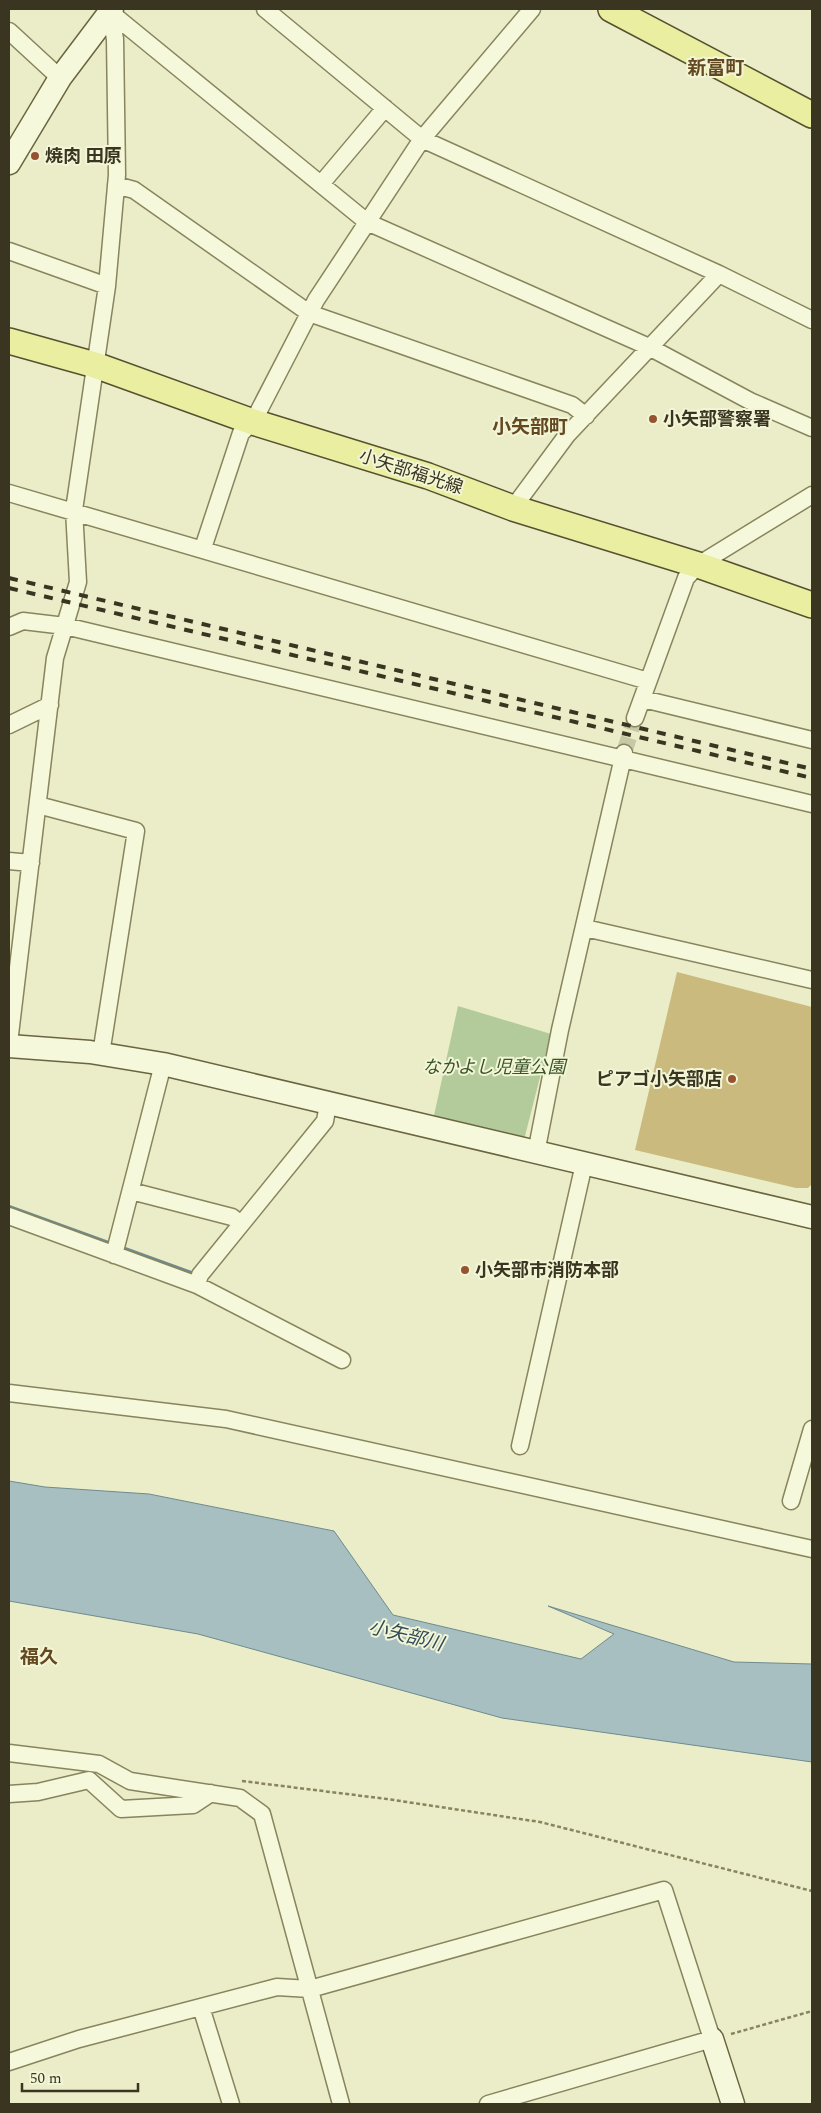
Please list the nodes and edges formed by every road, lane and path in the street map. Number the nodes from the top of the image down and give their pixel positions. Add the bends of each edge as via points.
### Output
1 (265, 9) edge
2 (532, 9) edge
3 (611, 9) edge
4 (111, 10) edge
5 (9, 31) edge
6 (60, 78) junction
7 (384, 108) junction
8 (812, 116) edge
9 (422, 138) junction
10 (9, 163) edge
11 (321, 184) junction
12 (116, 185) junction
13 (368, 222) junction
14 (9, 251) edge
15 (719, 274) junction
16 (107, 286) junction
17 (309, 313) junction
18 (812, 320) edge
19 (9, 341) edge
20 (649, 347) junction
21 (95, 365) junction
22 (586, 416) junction
23 (253, 422) junction
24 (812, 428) edge
25 (9, 493) edge
26 (812, 495) edge
27 (513, 508) junction
28 (74, 510) junction
29 (203, 548) junction
30 (698, 565) junction
31 (812, 606) edge
32 (65, 626) junction
33 (9, 627) edge
34 (648, 681) junction
35 (643, 699) junction
36 (50, 705) junction
37 (635, 718) tunnel mouth
38 (9, 725) edge
39 (812, 740) edge
40 (624, 756) junction
41 (812, 804) edge
42 (38, 805) junction
43 (9, 861) edge
44 (31, 863) junction
45 (585, 928) junction
46 (812, 980) edge
47 (9, 1045) edge
48 (101, 1054) junction
49 (163, 1064) junction
50 (328, 1104) junction
51 (536, 1153) junction
52 (584, 1164) junction
53 (130, 1191) junction
54 (9, 1216) edge
55 (812, 1217) edge
56 (241, 1224) junction
57 (114, 1255) junction
58 (196, 1285) junction
59 (342, 1360) dead end
60 (9, 1393) edge
61 (812, 1429) edge
62 (520, 1446) dead end
63 (791, 1501) dead end
64 (812, 1549) edge
65 (9, 1753) edge
66 (238, 1781) dead end
67 (211, 1793) junction
68 (9, 1794) edge
69 (812, 1891) edge
70 (310, 1989) junction
71 (201, 2007) junction
72 (812, 2011) edge
73 (712, 2039) junction
74 (9, 2062) edge
75 (231, 2104) edge
76 (341, 2104) edge
77 (488, 2104) edge
78 (733, 2104) edge

1 - 7 street
2 - 9 street
3 - 8 main road
4 - 6 street
4 - 11 street
4 - 12 street via 115,39
5 - 6 street
6 - 10 street
7 - 9 street
7 - 11 street
9 - 13 street
9 - 15 street
11 - 13 street
12 - 16 street
12 - 17 street via 134,190
13 - 17 street
13 - 20 street
14 - 16 street
15 - 18 street
15 - 20 street
16 - 21 street
17 - 22 street via 572,405
17 - 23 street
19 - 21 main road, 小矢部福光線
20 - 22 street
20 - 24 street via 750,401
21 - 23 main road, 小矢部福光線
21 - 28 street
22 - 27 street via 567,435
23 - 27 main road, 小矢部福光線 via 428,476
23 - 29 street via 241,433
25 - 28 street
26 - 30 street
27 - 30 main road, 小矢部福光線
28 - 29 street
28 - 32 street via 78,582
29 - 34 street
30 - 31 main road, 小矢部福光線
30 - 34 street via 686,578
32 - 33 street via 22,621
32 - 36 street via 55,658
32 - 40 street
34 - 35 street
35 - 37 street
35 - 39 street
36 - 38 street
36 - 42 street
40 - 41 street
40 - 45 street
42 - 44 street
42 - 48 street via 136,831
43 - 44 street
44 - 47 street
45 - 46 street
45 - 51 street via 560,1030
47 - 48 street
48 - 49 street
49 - 50 street
49 - 53 street
50 - 51 street
50 - 56 street via 326,1121
51 - 52 street
52 - 55 street
52 - 62 street
53 - 56 street via 232,1217
53 - 57 street
54 - 57 street
56 - 58 street via 200,1275
57 - 58 street
58 - 59 street
60 - 64 street via 226,1419
61 - 63 street
65 - 67 street via 99,1764 130,1782
66 - 69 path via 540,1822
67 - 68 street via 193,1805 121,1809 89,1780 38,1792
67 - 70 street via 240,1798 262,1814
70 - 71 street via 276,1986
70 - 73 street via 664,1890
70 - 76 street
71 - 74 street via 79,2039
71 - 75 street
72 - 73 path
73 - 77 street
73 - 78 street

